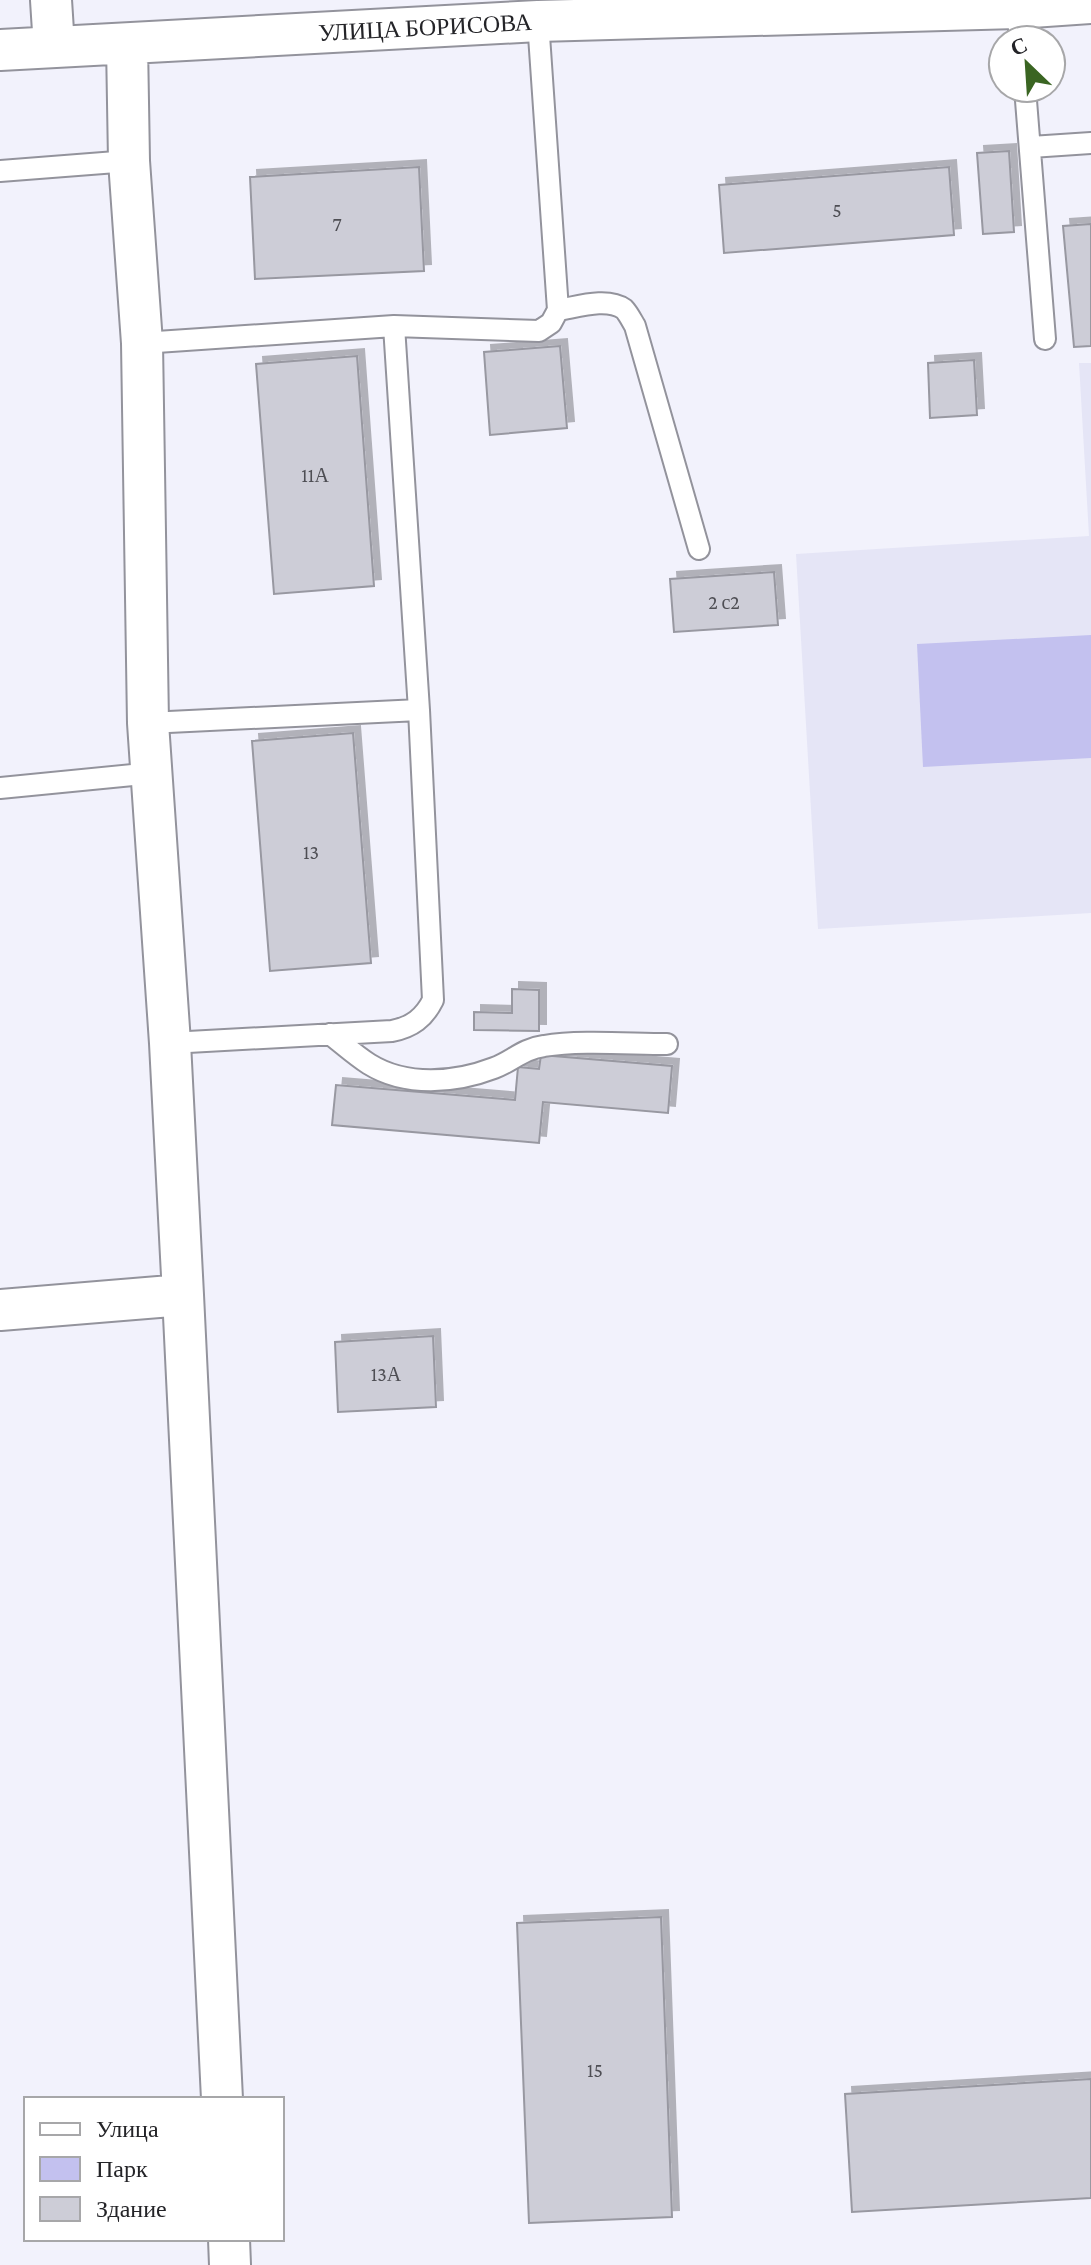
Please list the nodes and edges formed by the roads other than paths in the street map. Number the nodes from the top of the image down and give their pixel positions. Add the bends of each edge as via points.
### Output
1 (51, 0) edge
2 (1091, 3) edge
3 (726, 8) edge
4 (538, 21) junction
5 (1018, 24) edge
6 (127, 44) junction
7 (54, 47) junction
8 (0, 50) edge
9 (1027, 104) edge
10 (1091, 143) edge
11 (1031, 147) junction
12 (129, 161) junction
13 (0, 171) edge
14 (558, 310) junction
15 (394, 326) junction
16 (1045, 339) dead end
17 (142, 343) junction
18 (699, 549) dead end
19 (419, 710) junction
20 (148, 723) junction
21 (153, 773) junction
22 (0, 788) edge
23 (330, 1034) junction
24 (170, 1043) junction
25 (667, 1044) dead end
26 (183, 1295) junction
27 (0, 1310) edge
28 (222, 2097) edge
29 (229, 2241) edge
30 (230, 2265) edge

1 - 7 street
2 - 5 street, УЛИЦА БОРИСОВА
3 - 4 street, УЛИЦА БОРИСОВА
3 - 5 street, УЛИЦА БОРИСОВА
4 - 6 street, УЛИЦА БОРИСОВА
4 - 14 lane
6 - 7 street, УЛИЦА БОРИСОВА
6 - 12 street
7 - 8 street, УЛИЦА БОРИСОВА
9 - 11 lane
10 - 11 lane
11 - 16 lane
12 - 13 lane
12 - 17 street
14 - 15 lane via 539,331
14 - 18 lane via 608,304 624,310 635,326
15 - 17 lane
15 - 19 lane
17 - 20 street
19 - 20 lane
19 - 23 lane via 433,1000 428,1011 406,1028
20 - 21 street
21 - 22 lane
21 - 24 street
23 - 24 lane
23 - 25 lane via 371,1066 411,1079 437,1080 498,1067 521,1051 546,1046
24 - 26 street
26 - 27 street
26 - 28 street
29 - 30 street

